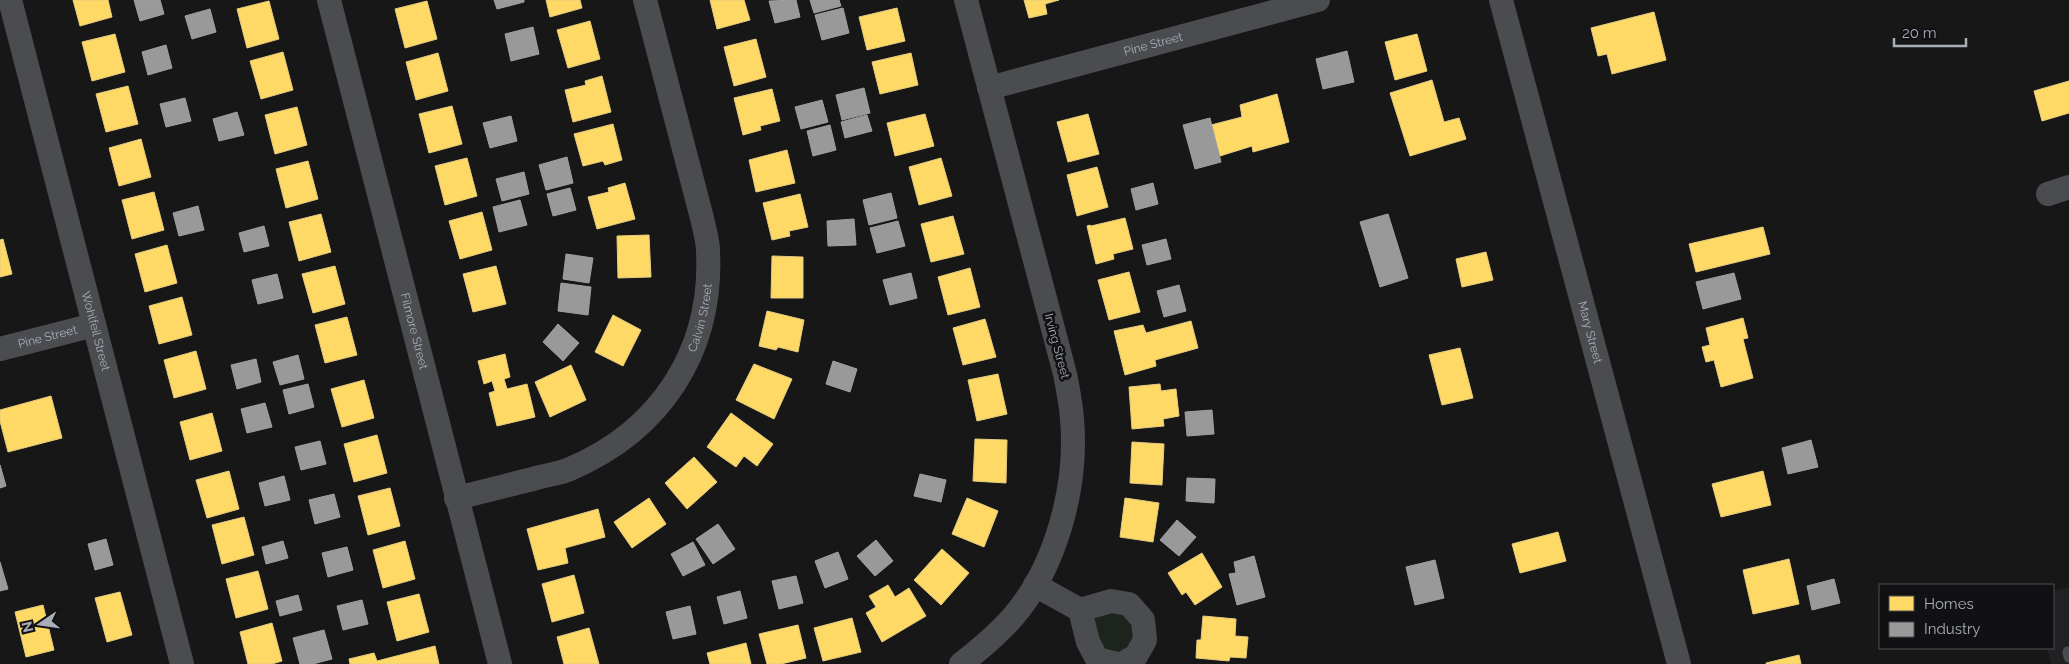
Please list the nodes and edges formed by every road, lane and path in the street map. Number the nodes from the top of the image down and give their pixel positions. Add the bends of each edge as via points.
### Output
1 (10, 0) edge
2 (329, 0) edge
3 (645, 0) edge
4 (966, 0) edge
5 (1318, 0) edge
6 (1501, 0) edge
7 (989, 88) junction
8 (94, 325) junction
9 (0, 349) edge
10 (456, 498) junction
11 (1035, 585) junction
12 (1080, 610) junction
13 (182, 664) edge
14 (500, 664) edge
15 (961, 664) edge
16 (1117, 664) edge
17 (1122, 664) edge
18 (1679, 664) edge

1 - 8 street, Wohlfeil Street
2 - 10 street, Filmore Street
3 - 10 street, Calvin Street via 708,249 707,295 691,356 678,380 647,419 596,456 568,470
4 - 7 street, Irving Street
5 - 7 street, Pine Street
6 - 18 street, Mary Street
7 - 11 street, Irving Street via 1065,374 1072,420 1072,466 1067,502 1054,546
8 - 9 street, Pine Street
8 - 13 street, Wohlfeil Street
10 - 14 street, Filmore Street
11 - 12 street
11 - 15 street, Irving Street via 1012,618
12 - 16 street via 1088,642 1098,659
12 - 17 street via 1111,600 1129,604 1143,620 1145,640 1136,656

